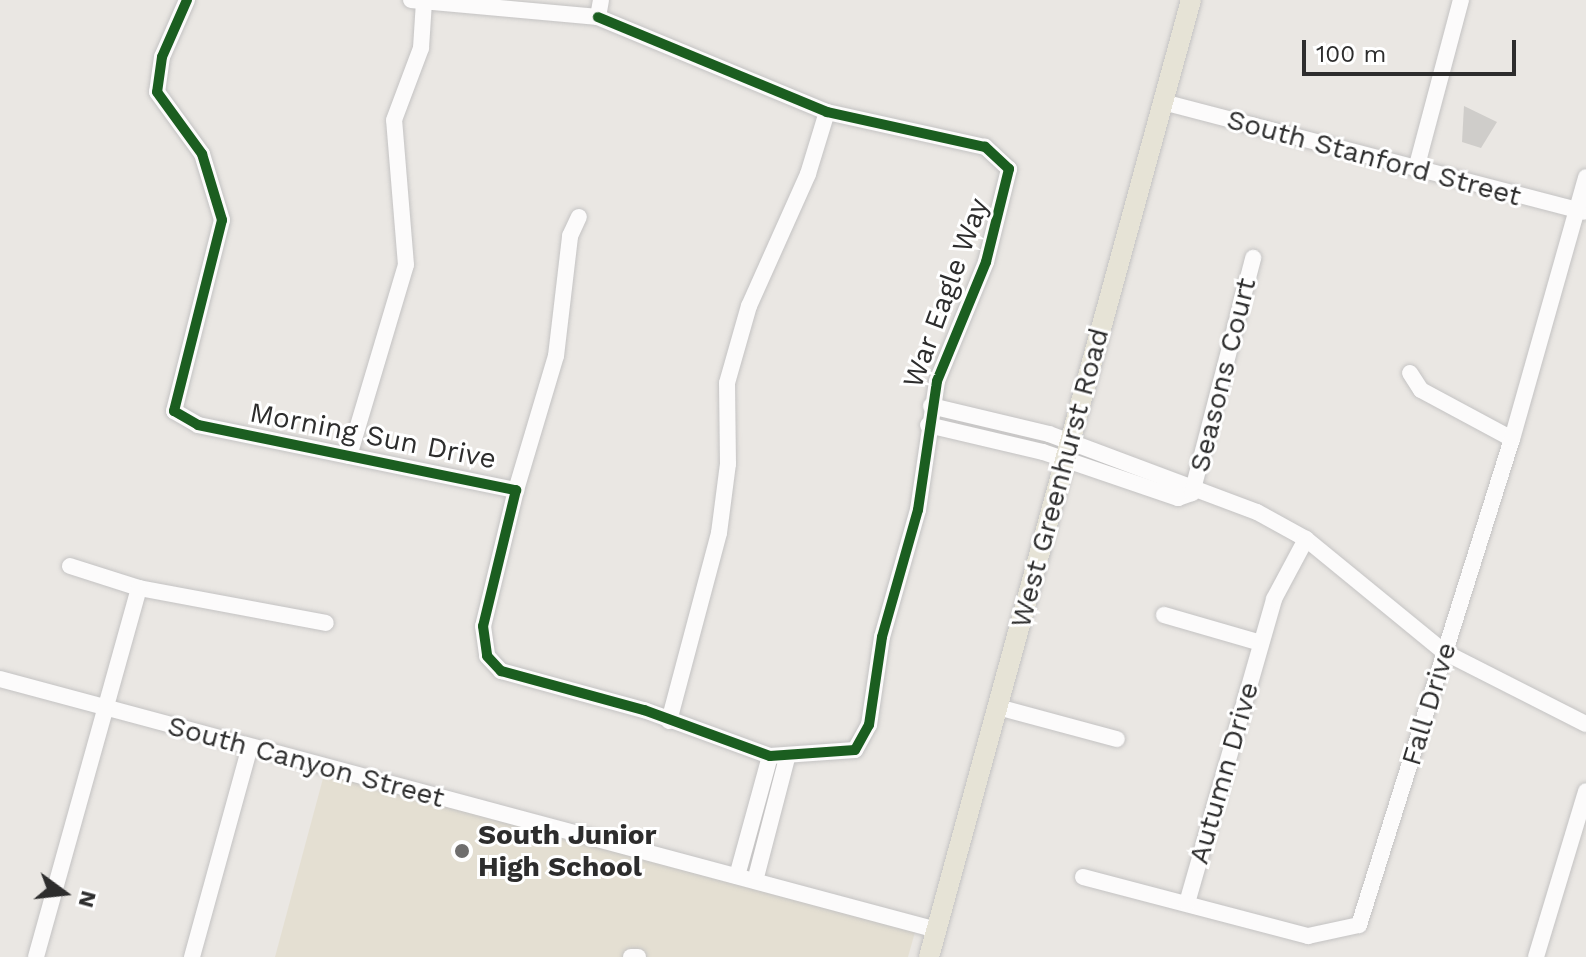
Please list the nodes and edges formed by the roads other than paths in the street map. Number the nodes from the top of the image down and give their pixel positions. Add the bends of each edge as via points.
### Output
1 (187, 0) edge
2 (1191, 0) edge
3 (1460, 0) edge
4 (417, 1) edge
5 (600, 8) edge
6 (1163, 102) junction
7 (827, 112) junction
8 (1416, 169) junction
9 (1586, 177) edge
10 (1582, 211) edge
11 (579, 217) dead end
12 (1253, 258) dead end
13 (1410, 373) dead end
14 (931, 406) junction
15 (928, 425) junction
16 (1512, 439) junction
17 (1068, 451) junction
18 (349, 456) junction
19 (516, 490) junction
20 (1192, 493) junction
21 (1306, 539) junction
22 (70, 566) dead end
23 (139, 588) junction
24 (1164, 615) dead end
25 (326, 623) dead end
26 (1261, 643) junction
27 (1444, 652) junction
28 (0, 679) edge
29 (998, 707) junction
30 (107, 708) junction
31 (669, 721) junction
32 (1586, 724) edge
33 (1117, 739) dead end
34 (250, 747) junction
35 (770, 756) junction
36 (787, 758) junction
37 (1586, 791) edge
38 (737, 876) junction
39 (1083, 877) dead end
40 (755, 881) junction
41 (1187, 903) junction
42 (937, 930) junction
43 (36, 957) edge
44 (192, 957) edge
45 (631, 957) edge
46 (638, 957) edge
47 (929, 957) edge
48 (1536, 957) edge

1 - 18 street, Morning Sun Drive via 162,57 157,92 202,154 222,220 174,411 198,425
2 - 6 main road, West Greenhurst Road
3 - 8 street
4 - 5 street
4 - 18 street via 421,48 394,120 406,265
5 - 7 street, War Eagle Way
6 - 8 street, South Stanford Street
6 - 17 main road, West Greenhurst Road
7 - 14 street, War Eagle Way via 985,147 1009,169 999,224
7 - 31 street via 808,174 749,306 727,383 728,464 719,533
8 - 10 street, South Stanford Street
9 - 10 street, Fall Drive
10 - 16 street, Fall Drive
11 - 19 street via 570,236 556,356
12 - 20 street, Seasons Court
13 - 16 street via 1421,390
14 - 15 street, War Eagle Way
14 - 17 street, War Eagle Way
15 - 17 street, War Eagle Way
15 - 36 street, War Eagle Way via 918,510 882,637 862,741 841,754
16 - 27 street, Fall Drive
17 - 20 street via 1178,498
17 - 29 main road, West Greenhurst Road
18 - 19 street, Morning Sun Drive
19 - 31 street, Morning Sun Drive via 483,626 487,656 501,671
20 - 21 street via 1257,512
21 - 26 street, Autumn Drive via 1274,599
21 - 27 street
22 - 23 street
23 - 25 street
23 - 30 street
24 - 26 street, Autumn Drive
26 - 41 street, Autumn Drive
27 - 32 street
27 - 41 street, Fall Drive via 1359,925 1308,936
28 - 30 street, South Canyon Street
29 - 33 street
29 - 42 main road, West Greenhurst Road
30 - 34 street, South Canyon Street
30 - 43 street
31 - 35 street, Morning Sun Drive
34 - 38 street, South Canyon Street
34 - 44 street
35 - 36 street, Morning Sun Drive
35 - 38 street
36 - 40 street
37 - 48 street
38 - 40 street, South Canyon Street
39 - 41 street, Fall Drive
40 - 42 street, South Canyon Street
42 - 47 main road, West Greenhurst Road
45 - 46 street

